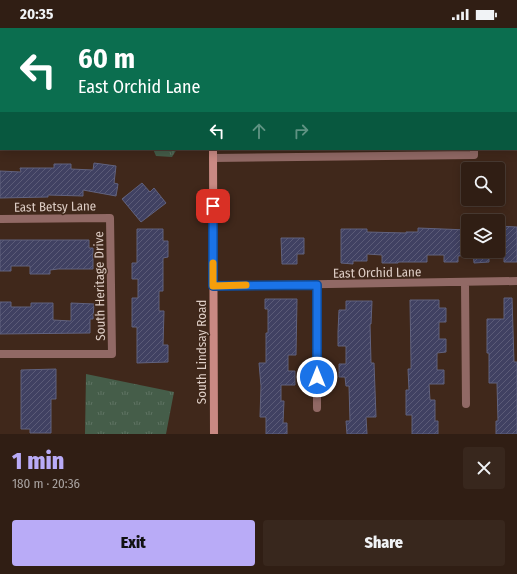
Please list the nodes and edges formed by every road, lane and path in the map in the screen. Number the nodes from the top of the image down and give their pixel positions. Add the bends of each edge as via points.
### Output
1 (213, 150) edge
2 (474, 152) edge
3 (316, 153) edge
4 (213, 158) junction
5 (110, 218) joint
6 (0, 219) edge
7 (517, 281) edge
8 (465, 282) junction
9 (317, 285) junction
10 (213, 286) junction
11 (0, 354) edge
12 (466, 404) dead end
13 (317, 408) dead end
14 (214, 434) edge

1 - 4 main road, South Lindsay Road
2 - 3 street
3 - 4 street
4 - 10 main road, South Lindsay Road
5 - 6 street, East Betsy Lane
5 - 11 street, South Heritage Drive via 112,354
7 - 8 street, East Orchid Lane
8 - 9 street, East Orchid Lane
8 - 12 street
9 - 10 street, East Orchid Lane
9 - 13 street
10 - 14 main road, South Lindsay Road

